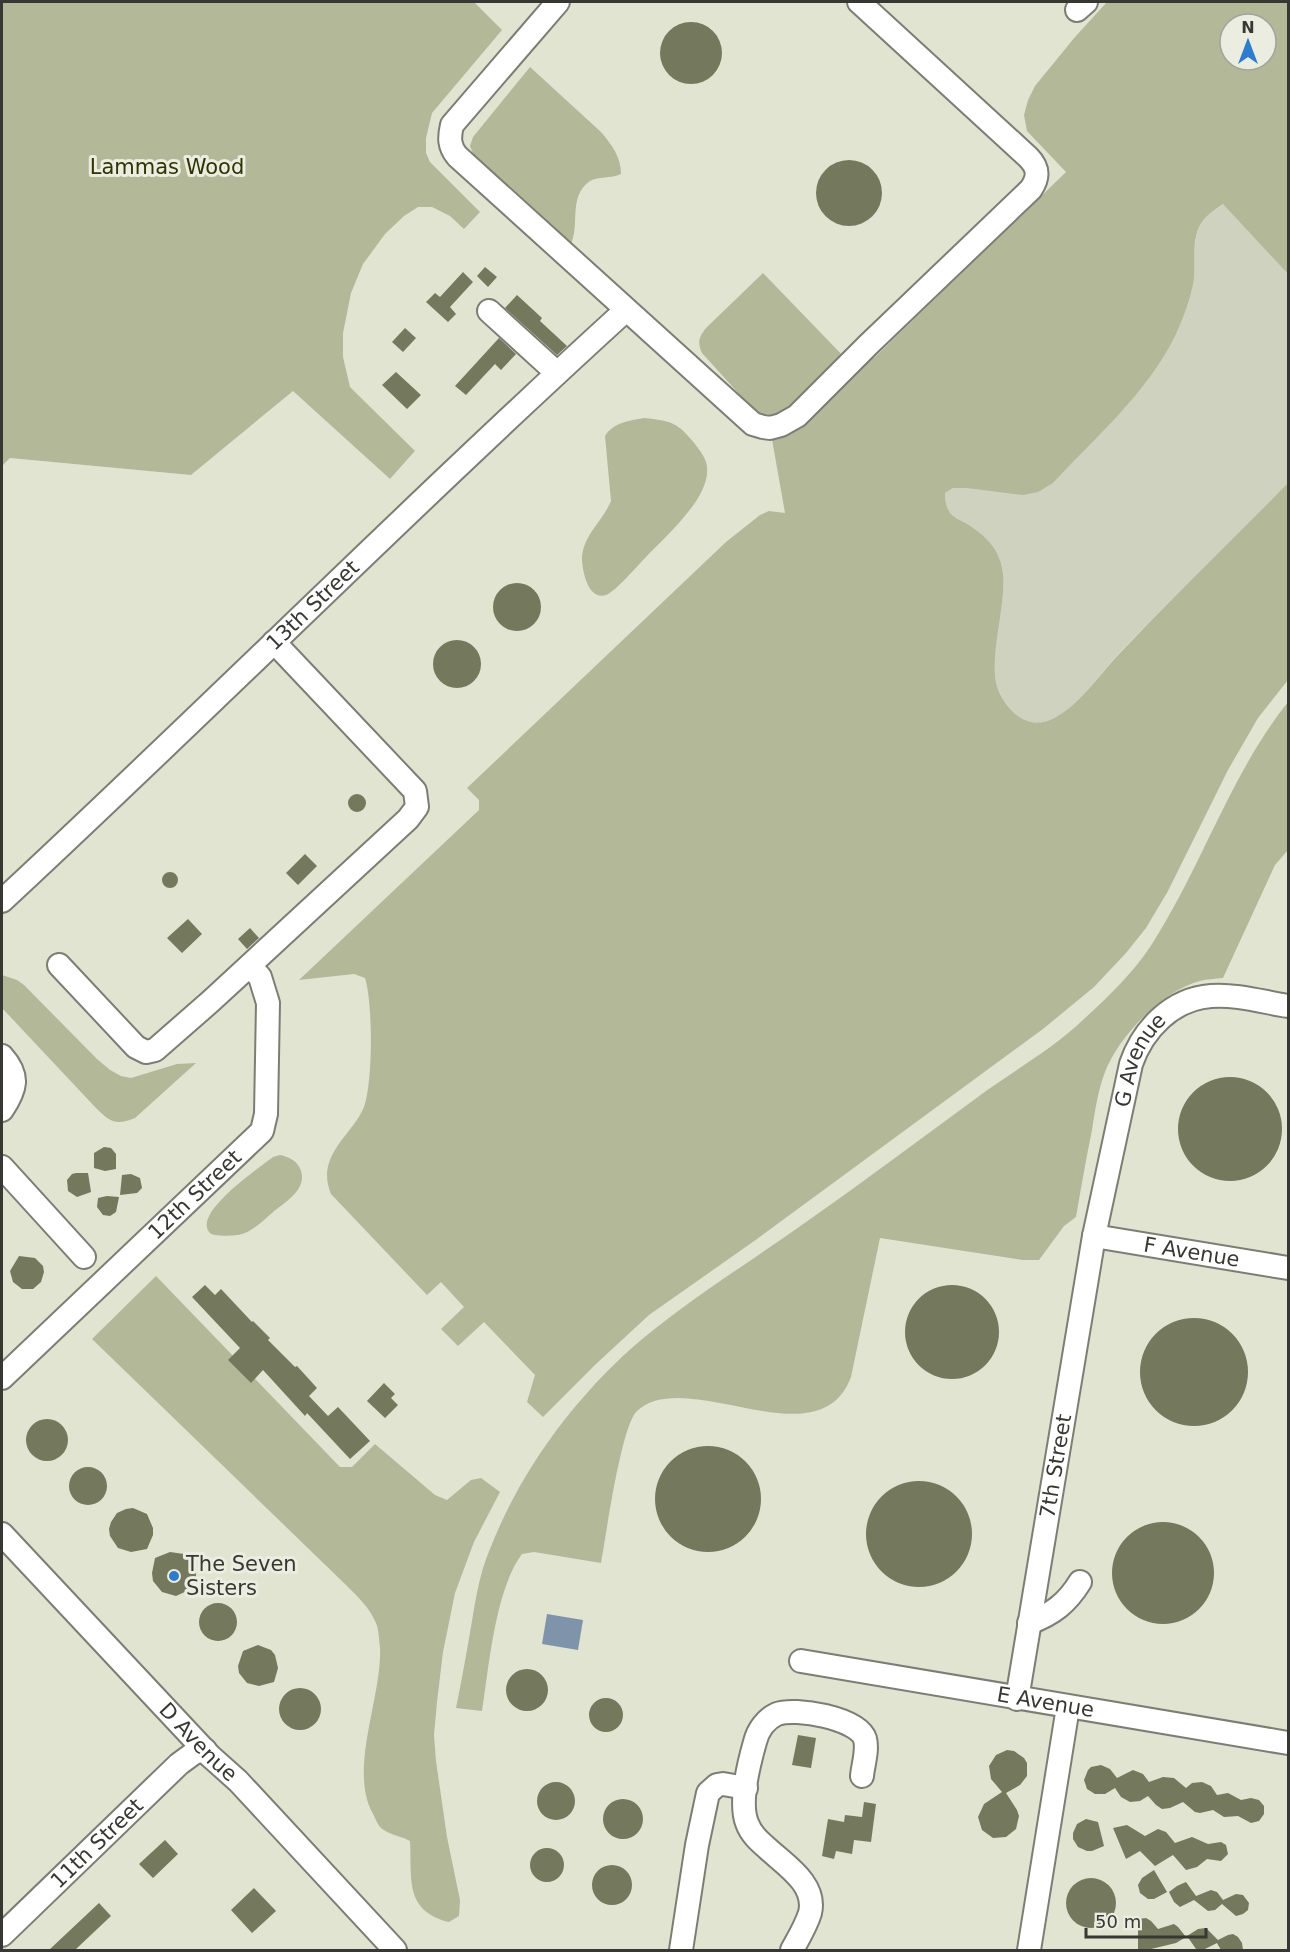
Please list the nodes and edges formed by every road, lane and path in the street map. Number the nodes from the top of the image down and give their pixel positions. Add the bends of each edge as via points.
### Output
1 (558, 2) edge
2 (859, 2) edge
3 (626, 310) junction
4 (489, 311) dead end
5 (557, 373) junction
6 (274, 642) junction
7 (2, 901) edge
8 (59, 965) dead end
9 (250, 966) junction
10 (1288, 1006) edge
11 (2, 1056) edge
12 (2, 1110) edge
13 (2, 1167) edge
14 (1094, 1236) junction
15 (84, 1257) dead end
16 (1288, 1268) edge
17 (2, 1378) edge
18 (2, 1534) edge
19 (1080, 1582) dead end
20 (1029, 1623) junction
21 (801, 1661) dead end
22 (1017, 1699) junction
23 (1068, 1707) junction
24 (1288, 1743) edge
25 (199, 1752) junction
26 (862, 1776) dead end
27 (746, 1788) junction
28 (2, 1935) edge
29 (395, 1950) edge
30 (681, 1950) edge
31 (792, 1950) edge
32 (1029, 1950) edge

1 - 3 lane via 452,125 449,141 457,156
2 - 3 lane via 1034,163 1038,176 1031,189 797,416 781,425 753,424
3 - 5 lane, 13th Street
4 - 5 lane
5 - 6 lane, 13th Street
6 - 7 lane, 13th Street
6 - 9 lane via 415,791 417,807
8 - 9 lane via 127,1039 147,1052 155,1050
9 - 17 lane, 12th Street via 260,977 268,1003 267,1114 262,1131
10 - 14 lane, G Avenue via 1209,996 1179,1005 1151,1027 1131,1064
11 - 12 lane via 14,1077 13,1091
13 - 15 lane
14 - 16 lane, F Avenue
14 - 20 lane, 7th Street
18 - 25 lane, D Avenue
19 - 20 lane via 1056,1611
20 - 22 lane, 7th Street
21 - 22 lane, E Avenue
22 - 23 lane, E Avenue
23 - 24 lane, E Avenue
23 - 32 lane
25 - 28 lane, 11th Street via 179,1764
25 - 29 lane, D Avenue via 238,1781
26 - 27 lane via 866,1744 856,1727 838,1719 785,1712 772,1717 758,1733
27 - 30 lane via 717,1785 708,1793
27 - 31 lane via 745,1817 751,1832 803,1882 810,1898 807,1921

